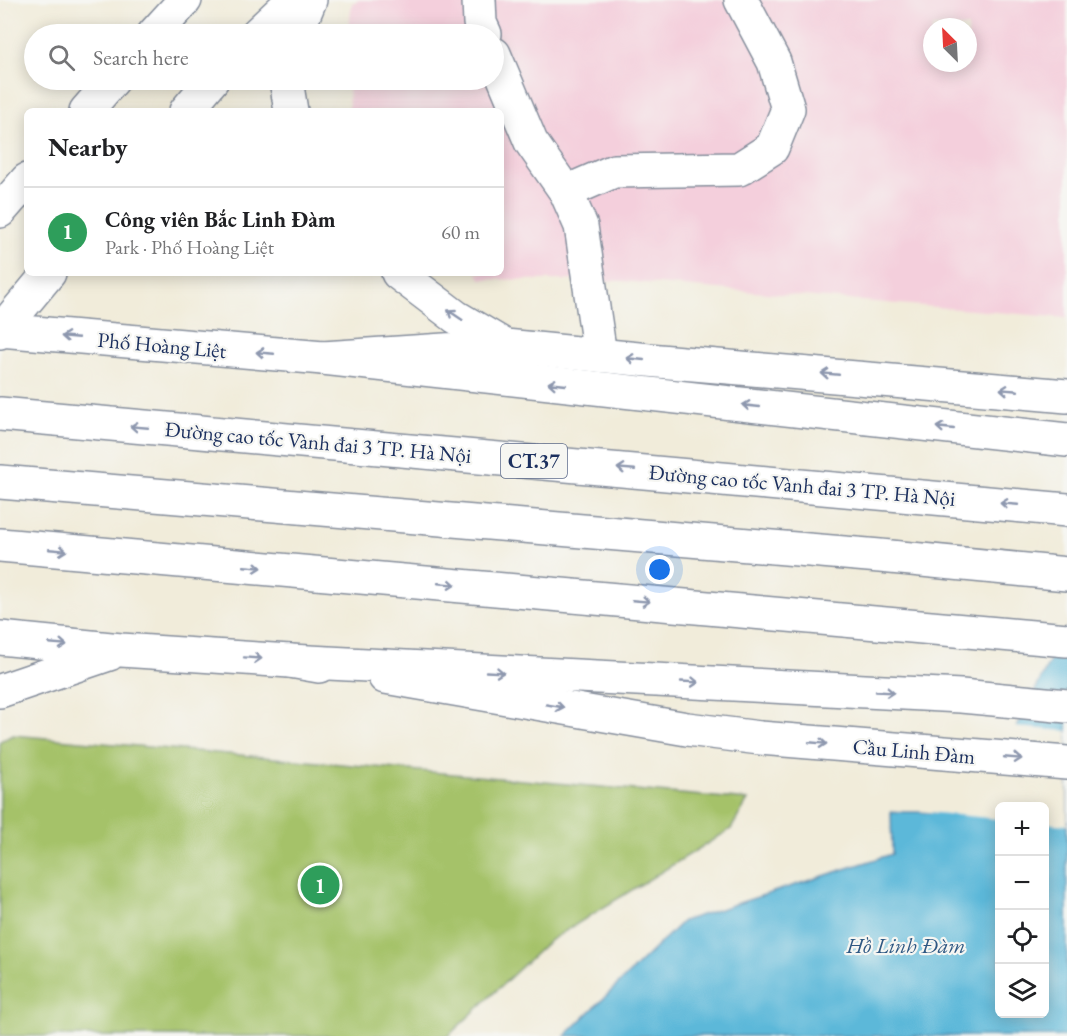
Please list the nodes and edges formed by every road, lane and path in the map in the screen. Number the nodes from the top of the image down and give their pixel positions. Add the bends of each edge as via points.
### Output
1 (185, 0) edge
2 (293, 0) edge
3 (310, 0) edge
4 (479, 0) edge
5 (741, 0) edge
6 (163, 24) edge
7 (268, 24) edge
8 (300, 24) edge
9 (480, 24) edge
10 (504, 78) edge
11 (104, 90) edge
12 (204, 90) edge
13 (288, 90) edge
14 (89, 108) edge
15 (189, 108) edge
16 (291, 108) edge
17 (24, 183) edge
18 (566, 192) junction
19 (0, 211) edge
20 (46, 276) edge
21 (402, 276) edge
22 (0, 331) edge
23 (505, 346) junction
24 (600, 355) junction
25 (323, 358) junction
26 (1067, 396) edge
27 (0, 414) edge
28 (1067, 440) edge
29 (0, 482) edge
30 (1067, 510) edge
31 (0, 545) edge
32 (1067, 574) edge
33 (0, 638) edge
34 (1067, 640) edge
35 (121, 650) junction
36 (290, 661) junction
37 (0, 691) edge
38 (1067, 706) edge
39 (1067, 763) edge

1 - 6 main road
2 - 7 main road
3 - 8 main road
4 - 9 main road
5 - 18 main road via 774,62 788,109 772,148 739,169 614,171
10 - 18 main road via 531,142
11 - 14 main road
12 - 15 main road
13 - 16 main road
17 - 19 main road
18 - 24 main road via 581,226
20 - 22 main road
23 -> 21 main road via 456,317
25 -> 22 main road, Phố Hoàng Liệt
23 - 24 main road
23 - 25 main road
26 -> 24 main road
28 -> 25 main road
30 -> 27 main road, Đường cao tốc Vành đai 3 TP. Hà Nội / CT.37
29 - 32 main road
31 -> 34 main road
33 -> 35 main road
35 -> 36 main road
35 - 37 main road
36 -> 38 main road via 961,696
36 -> 39 main road, Cầu Linh Đàm via 687,729

